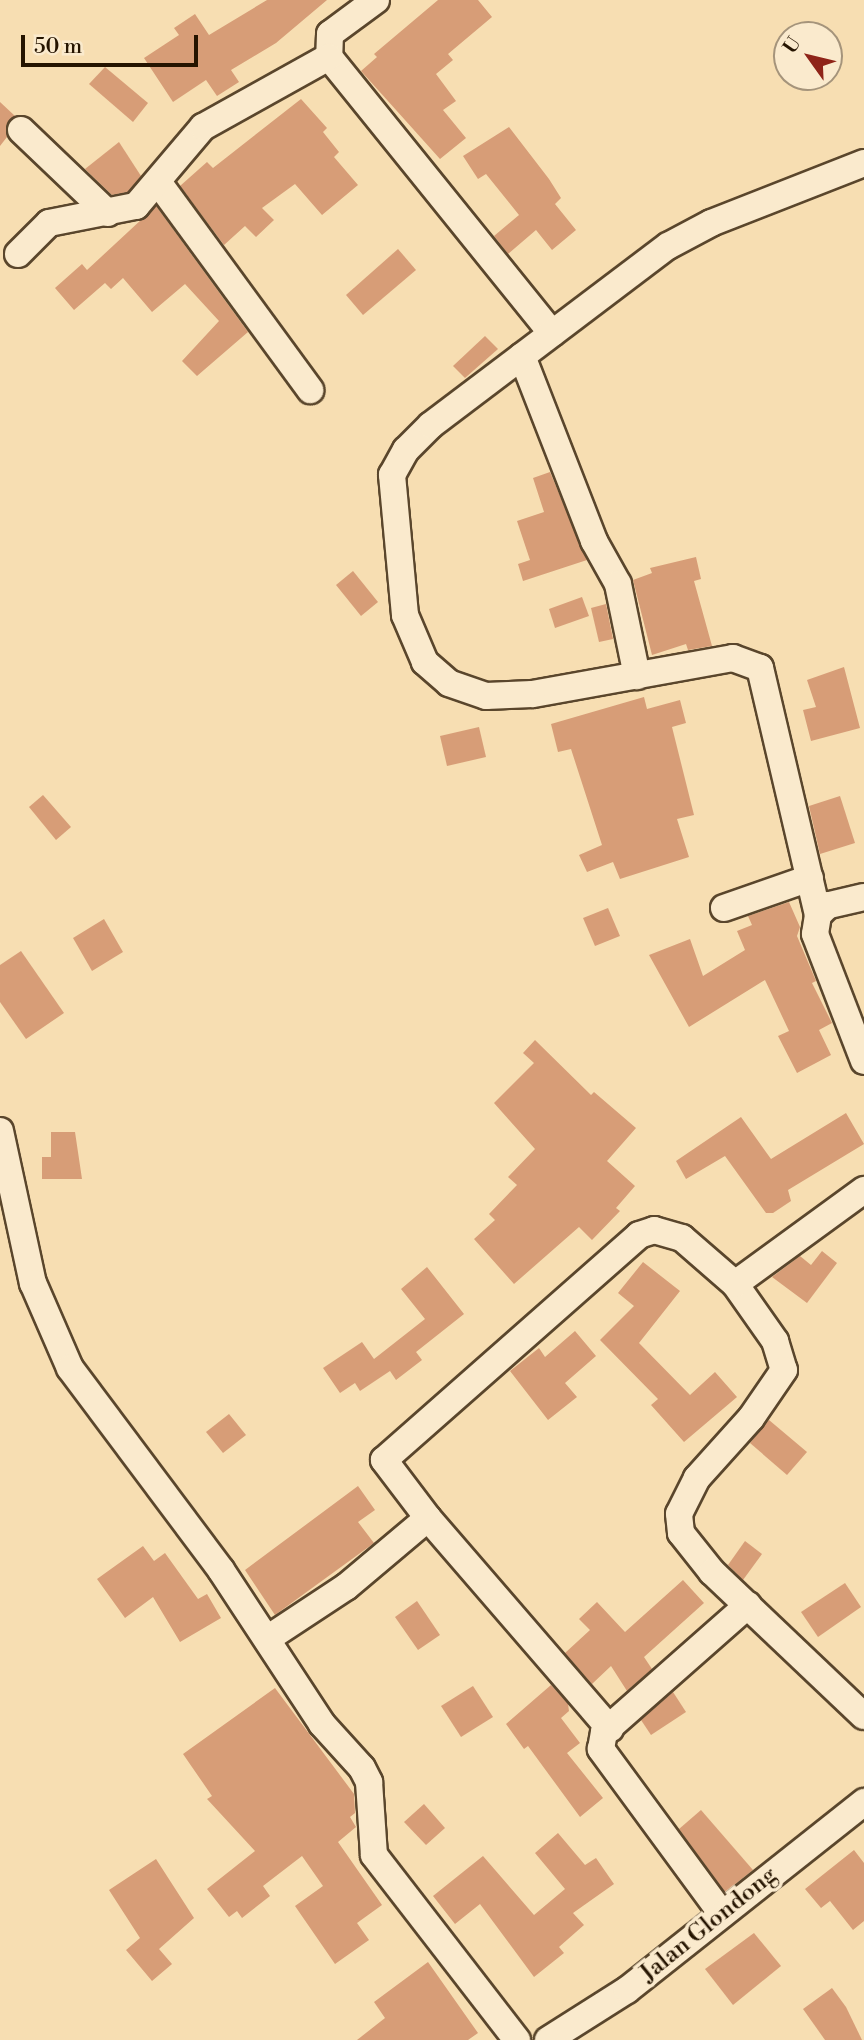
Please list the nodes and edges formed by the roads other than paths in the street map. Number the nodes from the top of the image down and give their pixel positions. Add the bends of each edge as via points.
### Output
1 (376, 0) edge
2 (329, 57) junction
3 (21, 130) dead end
4 (864, 163) edge
5 (158, 182) junction
6 (108, 213) junction
7 (18, 254) dead end
8 (552, 333) junction
9 (522, 356) junction
10 (310, 390) dead end
11 (637, 676) junction
12 (810, 878) junction
13 (864, 897) edge
14 (724, 908) dead end
15 (818, 915) junction
16 (864, 1061) edge
17 (0, 1130) edge
18 (864, 1190) edge
19 (8, 1205) edge
20 (735, 1284) junction
21 (428, 1518) junction
22 (748, 1605) junction
23 (267, 1639) junction
24 (864, 1716) edge
25 (610, 1728) junction
26 (863, 1806) edge
27 (722, 1914) junction
28 (517, 2040) edge
29 (548, 2040) edge

1 - 2 street via 330,34
2 - 5 street via 203,127
2 - 8 street
3 - 6 street
4 - 8 street via 710,223 626,275
5 - 6 street via 136,206
5 - 10 street
6 - 7 street via 49,223
8 - 9 street
9 - 11 street via 594,541 618,584
9 - 11 street via 430,425 406,450 392,475 405,614 425,662 449,683 486,696 532,694
11 - 12 street via 733,658 760,668
12 - 14 street
12 - 15 street
13 - 15 street via 842,899
15 - 16 street via 815,934
17 - 19 street
18 - 20 street
19 - 23 street via 33,1283 69,1368
20 - 21 street via 682,1238 654,1230 639,1235 384,1460
20 - 22 street via 775,1341 784,1370 751,1418 697,1478 679,1514 681,1533 690,1549
21 - 23 street via 346,1587
21 - 25 street
22 - 24 street
22 - 25 street
23 - 28 street via 322,1724 369,1782 374,1855
25 - 27 street via 604,1732 601,1749
26 - 27 street, Jalan Glondong
27 - 29 street, Jalan Glondong via 627,1990

